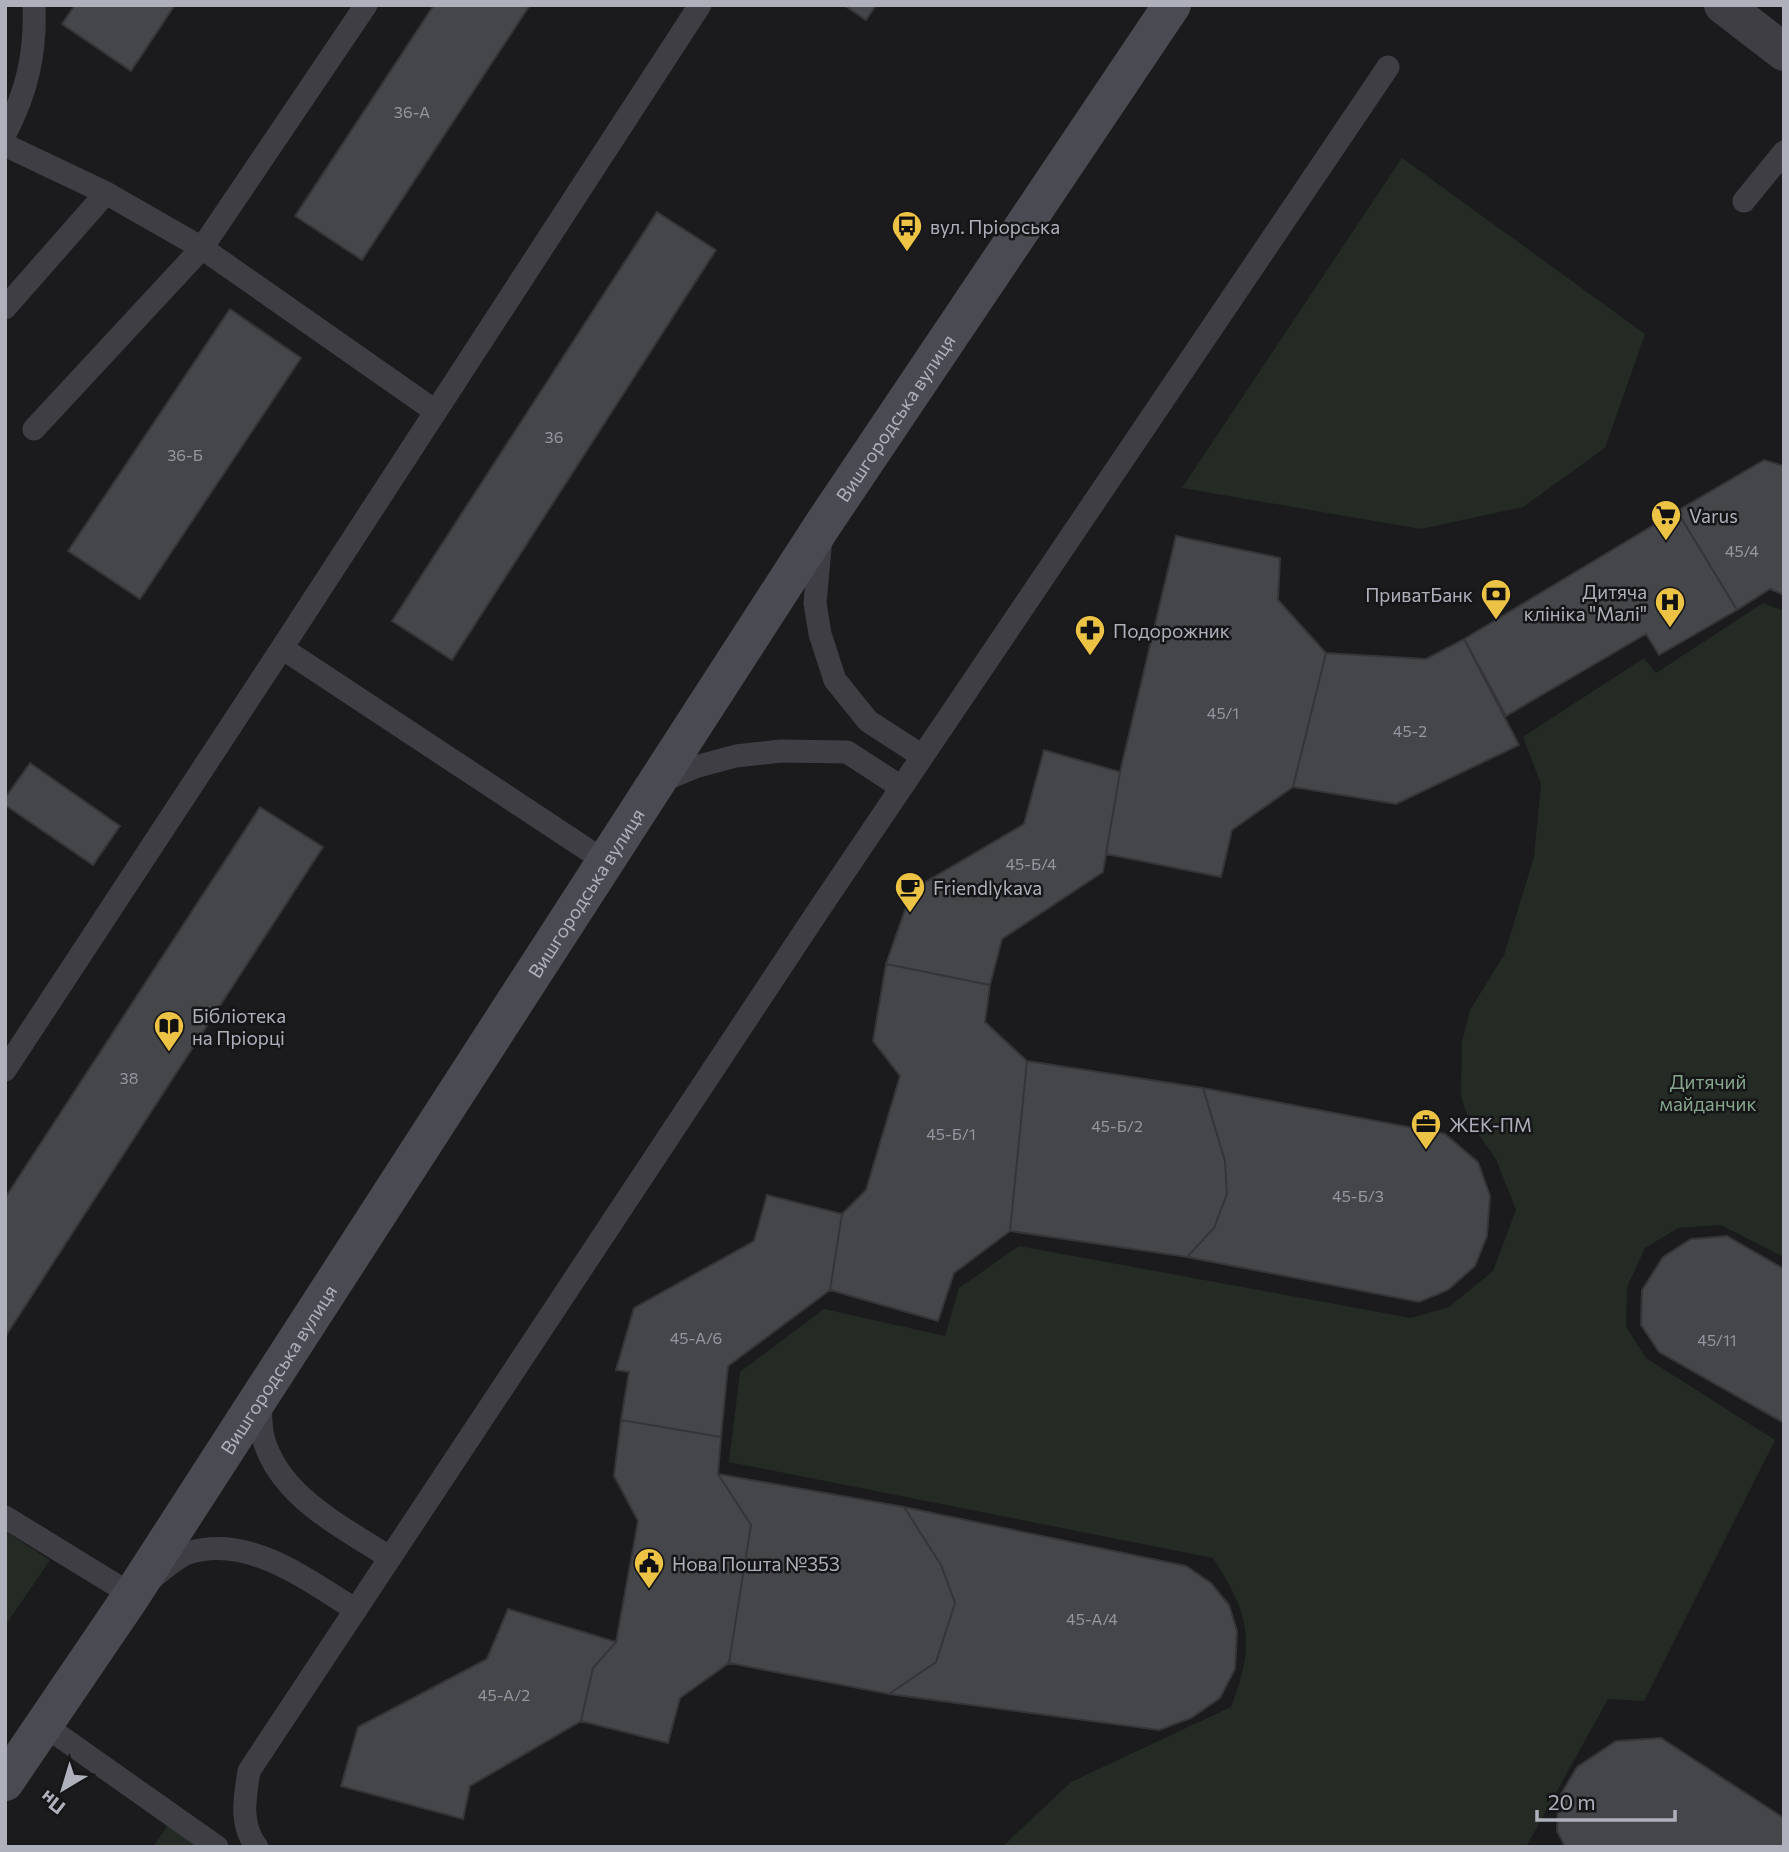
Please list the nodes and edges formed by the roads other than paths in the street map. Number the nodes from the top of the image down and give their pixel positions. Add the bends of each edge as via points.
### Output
1 (34, 5) edge
2 (366, 5) edge
3 (700, 5) edge
4 (1172, 5) edge
5 (1723, 5) edge
6 (1784, 52) edge
7 (1388, 67) dead end
8 (5, 134) edge
9 (5, 145) edge
10 (1784, 152) edge
11 (106, 193) junction
12 (1744, 201) dead end
13 (202, 248) junction
14 (5, 308) edge
15 (435, 411) junction
16 (34, 429) dead end
17 (822, 526) junction
18 (282, 648) junction
19 (922, 756) junction
20 (652, 785) junction
21 (901, 787) junction
22 (603, 860) junction
23 (5, 1070) edge
24 (260, 1395) junction
25 (5, 1517) edge
26 (390, 1558) junction
27 (132, 1595) junction
28 (356, 1611) junction
29 (44, 1724) junction
30 (5, 1783) edge
31 (217, 1847) edge
32 (257, 1847) edge

1 - 8 lane via 36,40 24,97
2 - 13 lane
3 - 15 lane
4 - 17 main road, Вишгородська вулиця
5 - 6 street
7 - 19 lane
9 - 11 lane
10 - 12 lane
11 - 13 lane
11 - 14 lane
13 - 15 lane
13 - 16 lane
15 - 18 lane
17 - 19 lane via 815,603 835,680 867,721
17 - 20 main road, Вишгородська вулиця
18 - 22 lane
18 - 23 lane
19 - 21 lane
20 - 21 lane via 736,756 781,751 847,752
20 - 22 main road, Вишгородська вулиця
21 - 26 lane
22 - 24 main road, Вишгородська вулиця
24 - 26 lane via 263,1436 276,1468 297,1493
24 - 27 main road, Вишгородська вулиця
25 - 27 lane
26 - 28 lane
27 - 28 lane via 187,1553 248,1552 286,1567
27 - 29 main road, Вишгородська вулиця
28 - 32 lane via 249,1771 244,1803 248,1836
29 - 30 main road, Вишгородська вулиця
29 - 31 lane

